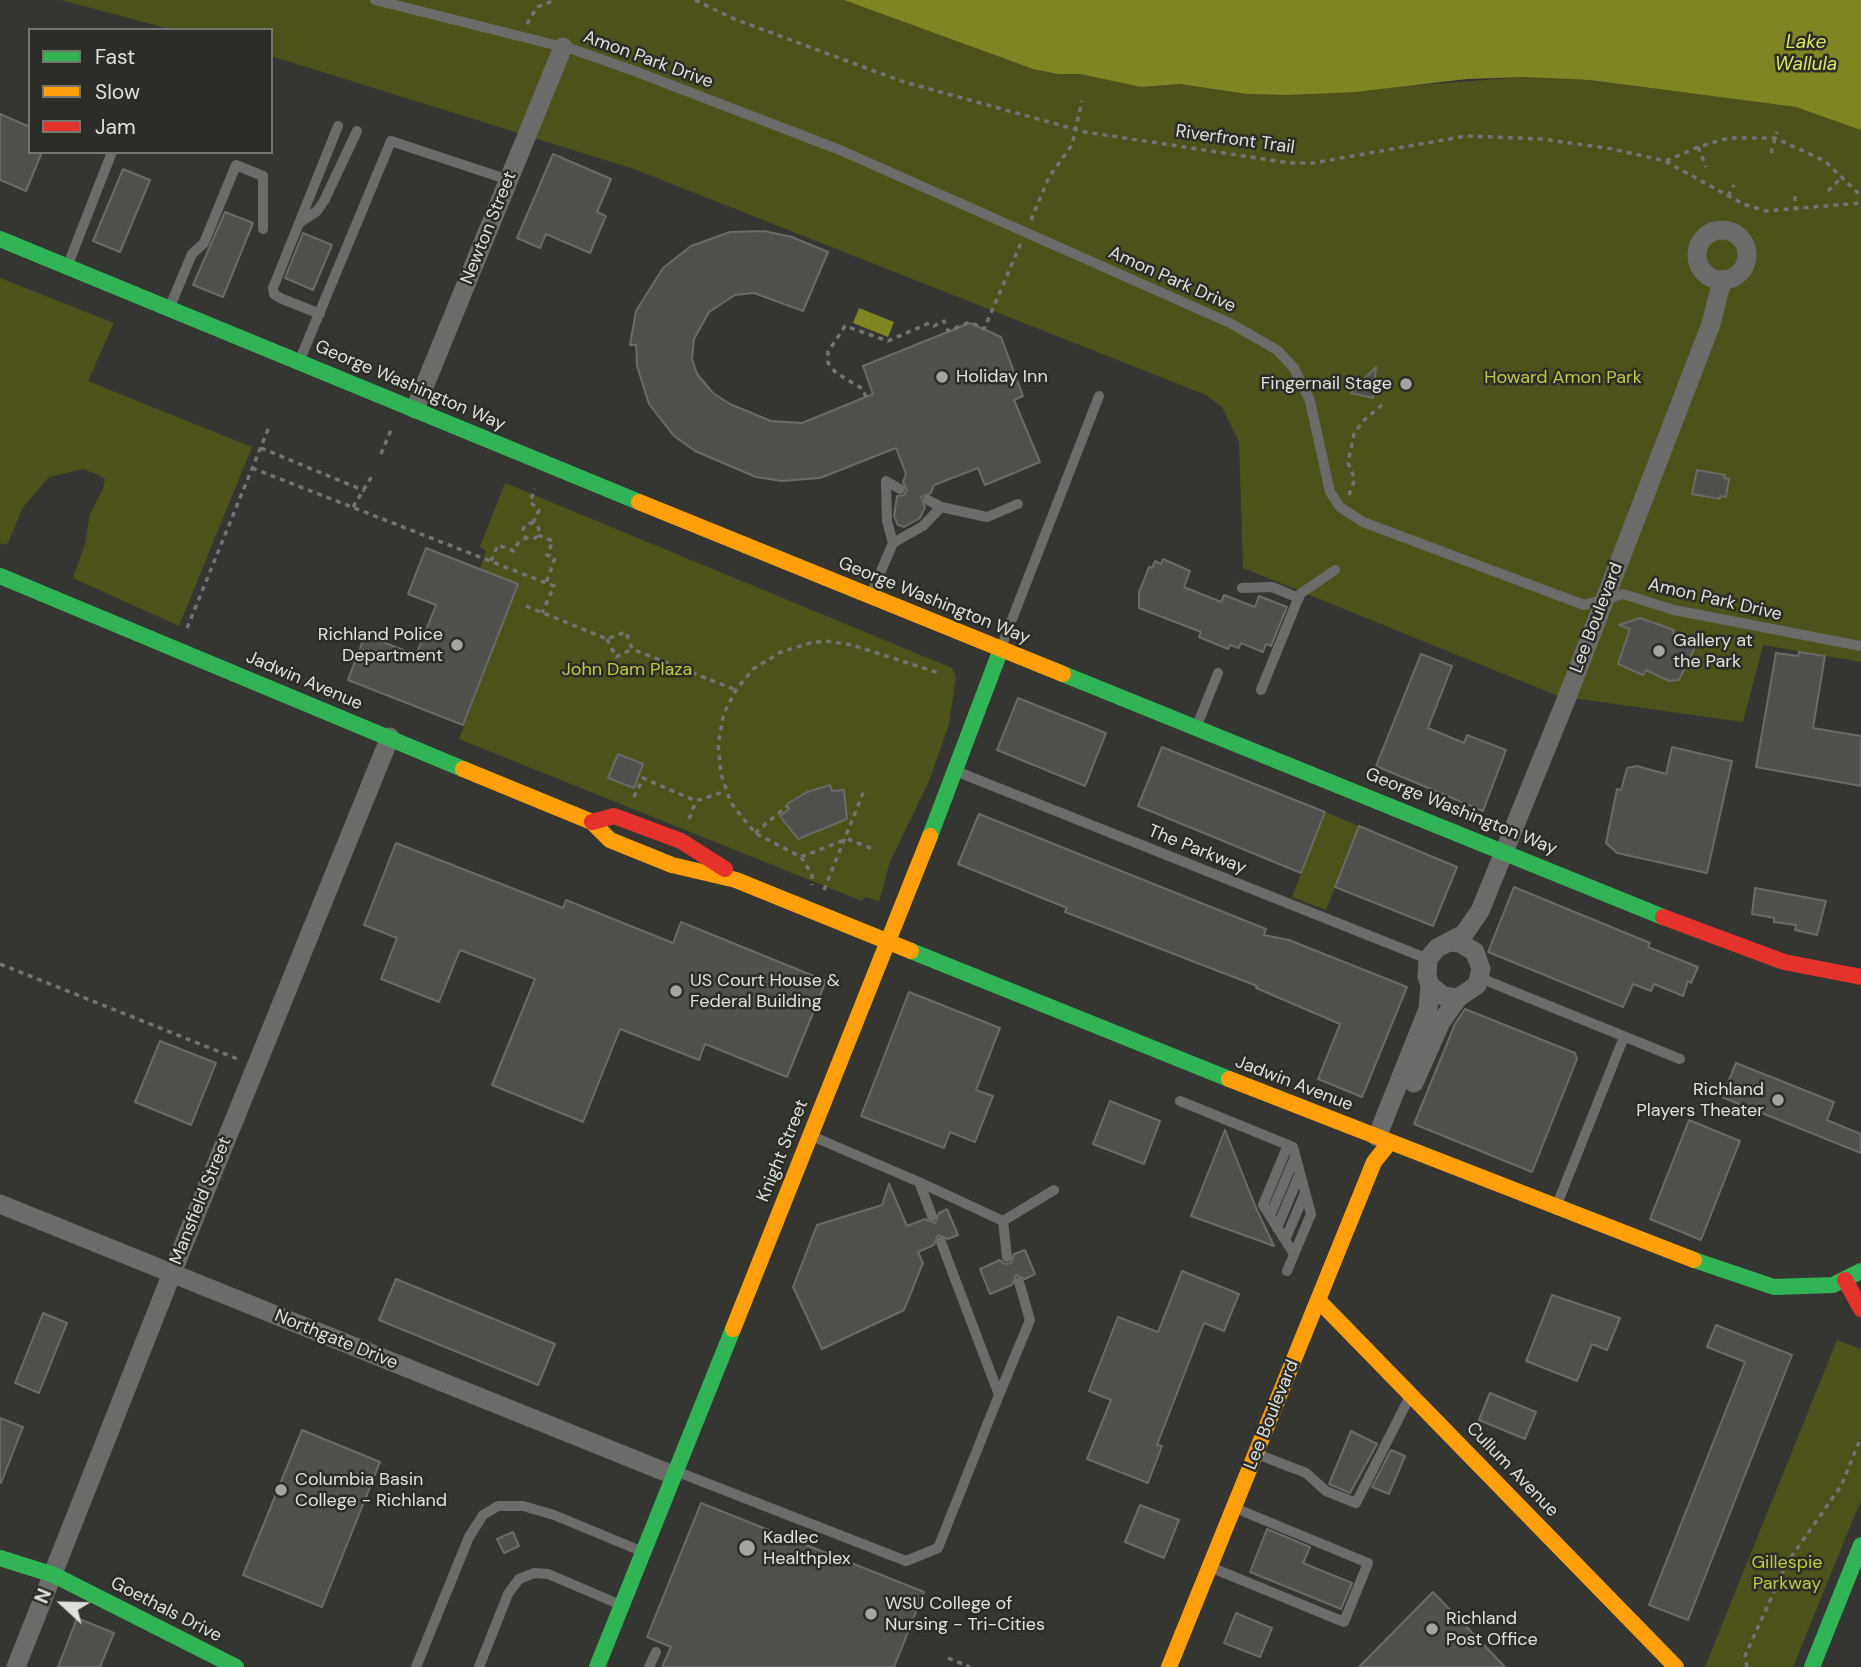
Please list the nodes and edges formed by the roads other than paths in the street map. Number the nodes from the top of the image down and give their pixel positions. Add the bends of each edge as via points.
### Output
1 (375, 0) edge
2 (563, 47) junction
3 (338, 126) dead end
4 (357, 131) dead end
5 (111, 154) edge
6 (509, 180) junction
7 (298, 224) junction
8 (263, 229) dead end
9 (0, 239) edge
10 (67, 266) junction
11 (1722, 281) dead end
12 (170, 308) junction
13 (320, 314) junction
14 (299, 361) junction
15 (1099, 396) dead end
16 (415, 409) junction
17 (900, 489) dead end
18 (928, 500) dead end
19 (1018, 504) dead end
20 (941, 508) junction
21 (893, 543) junction
22 (1335, 570) dead end
23 (0, 576) edge
24 (1242, 588) dead end
25 (871, 596) junction
26 (1299, 598) junction
27 (1604, 599) junction
28 (1861, 646) edge
29 (1000, 649) junction
30 (1218, 673) dead end
31 (1261, 690) dead end
32 (1197, 727) junction
33 (390, 737) junction
34 (954, 770) junction
35 (592, 822) junction
36 (1505, 850) junction
37 (737, 880) junction
38 (1451, 942) junction
39 (889, 943) junction
40 (1428, 959) junction
41 (1861, 977) edge
42 (1480, 978) junction
43 (1430, 985) junction
44 (1458, 998) junction
45 (1624, 1037) junction
46 (1680, 1059) dead end
47 (1180, 1101) dead end
48 (810, 1136) junction
49 (1383, 1140) junction
50 (1288, 1145) junction
51 (1296, 1156) junction
52 (1300, 1172) junction
53 (919, 1182) junction
54 (1054, 1190) dead end
55 (1305, 1193) junction
56 (0, 1205) edge
57 (1556, 1205) junction
58 (932, 1216) dead end
59 (1270, 1216) junction
60 (1003, 1221) junction
61 (1277, 1228) junction
62 (1285, 1240) junction
63 (941, 1242) dead end
64 (1294, 1254) junction
65 (1007, 1257) dead end
66 (1287, 1271) dead end
67 (1861, 1271) edge
68 (172, 1273) junction
69 (1845, 1280) junction
70 (1019, 1282) dead end
71 (1319, 1301) junction
72 (1861, 1309) edge
73 (1411, 1394) junction
74 (999, 1395) junction
75 (1256, 1454) junction
76 (674, 1473) junction
77 (1234, 1508) junction
78 (1861, 1545) edge
79 (642, 1551) junction
80 (0, 1558) edge
81 (1210, 1567) junction
82 (54, 1576) junction
83 (621, 1605) junction
84 (656, 1652) dead end
85 (16, 1667) edge
86 (236, 1667) edge
87 (416, 1667) edge
88 (479, 1667) edge
89 (597, 1667) edge
90 (649, 1667) edge
91 (1168, 1667) edge
92 (1676, 1667) edge
93 (1812, 1667) edge

1 - 2 lane, Amon Park Drive
2 - 6 street, Newton Street
2 - 27 lane, Amon Park Drive via 796,132 1230,323 1277,350 1294,368 1306,390 1330,492 1343,510 1578,603
3 - 7 lane
4 - 7 lane via 324,201
5 - 10 lane
6 - 13 lane via 391,141
6 - 16 street, Newton Street
7 - 13 lane via 274,294
8 - 12 lane via 263,176 236,165 204,243 192,254
9 - 10 main road, George Washington Way
10 - 12 main road, George Washington Way
11 - 27 street, Lee Boulevard via 1711,324
12 - 14 main road, George Washington Way
13 - 14 lane
14 - 16 main road, George Washington Way
15 - 29 lane
16 - 25 main road, George Washington Way
17 - 21 lane via 886,481 887,522
18 - 20 lane
19 - 20 lane via 987,517
20 - 21 lane via 923,526
21 - 25 lane
22 - 26 lane
23 - 33 main road, Jadwin Avenue
24 - 26 lane via 1272,587
25 - 29 main road, George Washington Way
26 - 31 lane
27 - 28 lane, Amon Park Drive via 1625,595 1674,610
27 - 36 street, Lee Boulevard
29 - 32 main road, George Washington Way
29 - 34 main road, Knight Street
30 - 32 lane
32 - 36 main road, George Washington Way
33 - 35 main road, Jadwin Avenue
33 - 68 street, Mansfield Street
34 - 39 main road, Knight Street
34 - 40 lane, The Parkway
35 - 37 main road, Jadwin Avenue via 610,840 672,864
35 - 37 main road, Jadwin Avenue via 614,816 681,841 713,859
36 - 38 street, Lee Boulevard via 1475,920
36 - 41 main road, George Washington Way via 1750,950 1784,962
37 - 39 main road, Jadwin Avenue
38 - 40 street, Lee Boulevard via 1437,947
38 - 42 street via 1475,952
39 - 48 main road, Knight Street
39 - 49 main road, Jadwin Avenue
40 - 43 street, Lee Boulevard
42 - 44 street, Lee Boulevard via 1472,991
42 - 45 lane
43 - 44 street via 1443,996
43 - 49 street, Lee Boulevard via 1428,1009
44 - 49 street, Lee Boulevard via 1433,1035
45 - 46 lane
45 - 57 lane
47 - 50 lane
48 - 53 lane
48 - 76 main road, Knight Street
49 - 57 main road, Jadwin Avenue
49 - 71 main road, Lee Boulevard
50 - 51 lane
50 - 59 lane via 1263,1205
51 - 52 lane
51 - 59 lane
52 - 55 lane
52 - 61 lane
53 - 58 lane
53 - 60 lane
54 - 60 lane
55 - 62 lane
55 - 64 lane via 1311,1214
56 - 68 street, Northgate Drive
57 - 69 main road, Jadwin Avenue via 1751,1282 1814,1288
59 - 61 lane
60 - 65 lane
61 - 62 lane
62 - 64 lane
63 - 74 lane
64 - 66 lane
67 - 69 main road, Jadwin Avenue
68 - 76 street, Northgate Drive
68 - 82 street, Mansfield Street
69 - 72 main road
70 - 74 lane via 1030,1320
71 - 73 main road, Cullum Avenue
71 - 75 main road, Lee Boulevard
73 - 75 lane via 1356,1503 1326,1491 1306,1473
73 - 92 main road, Cullum Avenue
74 - 76 lane via 938,1548 905,1561
75 - 77 main road, Lee Boulevard
76 - 79 main road, Knight Street
77 - 81 main road, Lee Boulevard
77 - 81 lane via 1368,1563 1344,1622
78 - 93 main road
79 - 83 main road, Knight Street
79 - 87 lane via 554,1515 523,1506 498,1506 483,1515 469,1537
80 - 82 main road, Goethals Drive
81 - 91 main road, Lee Boulevard
82 - 85 street, Mansfield Street
82 - 86 main road, Goethals Drive via 205,1656
83 - 88 lane via 548,1574 519,1578
83 - 89 main road, Knight Street
84 - 90 lane

